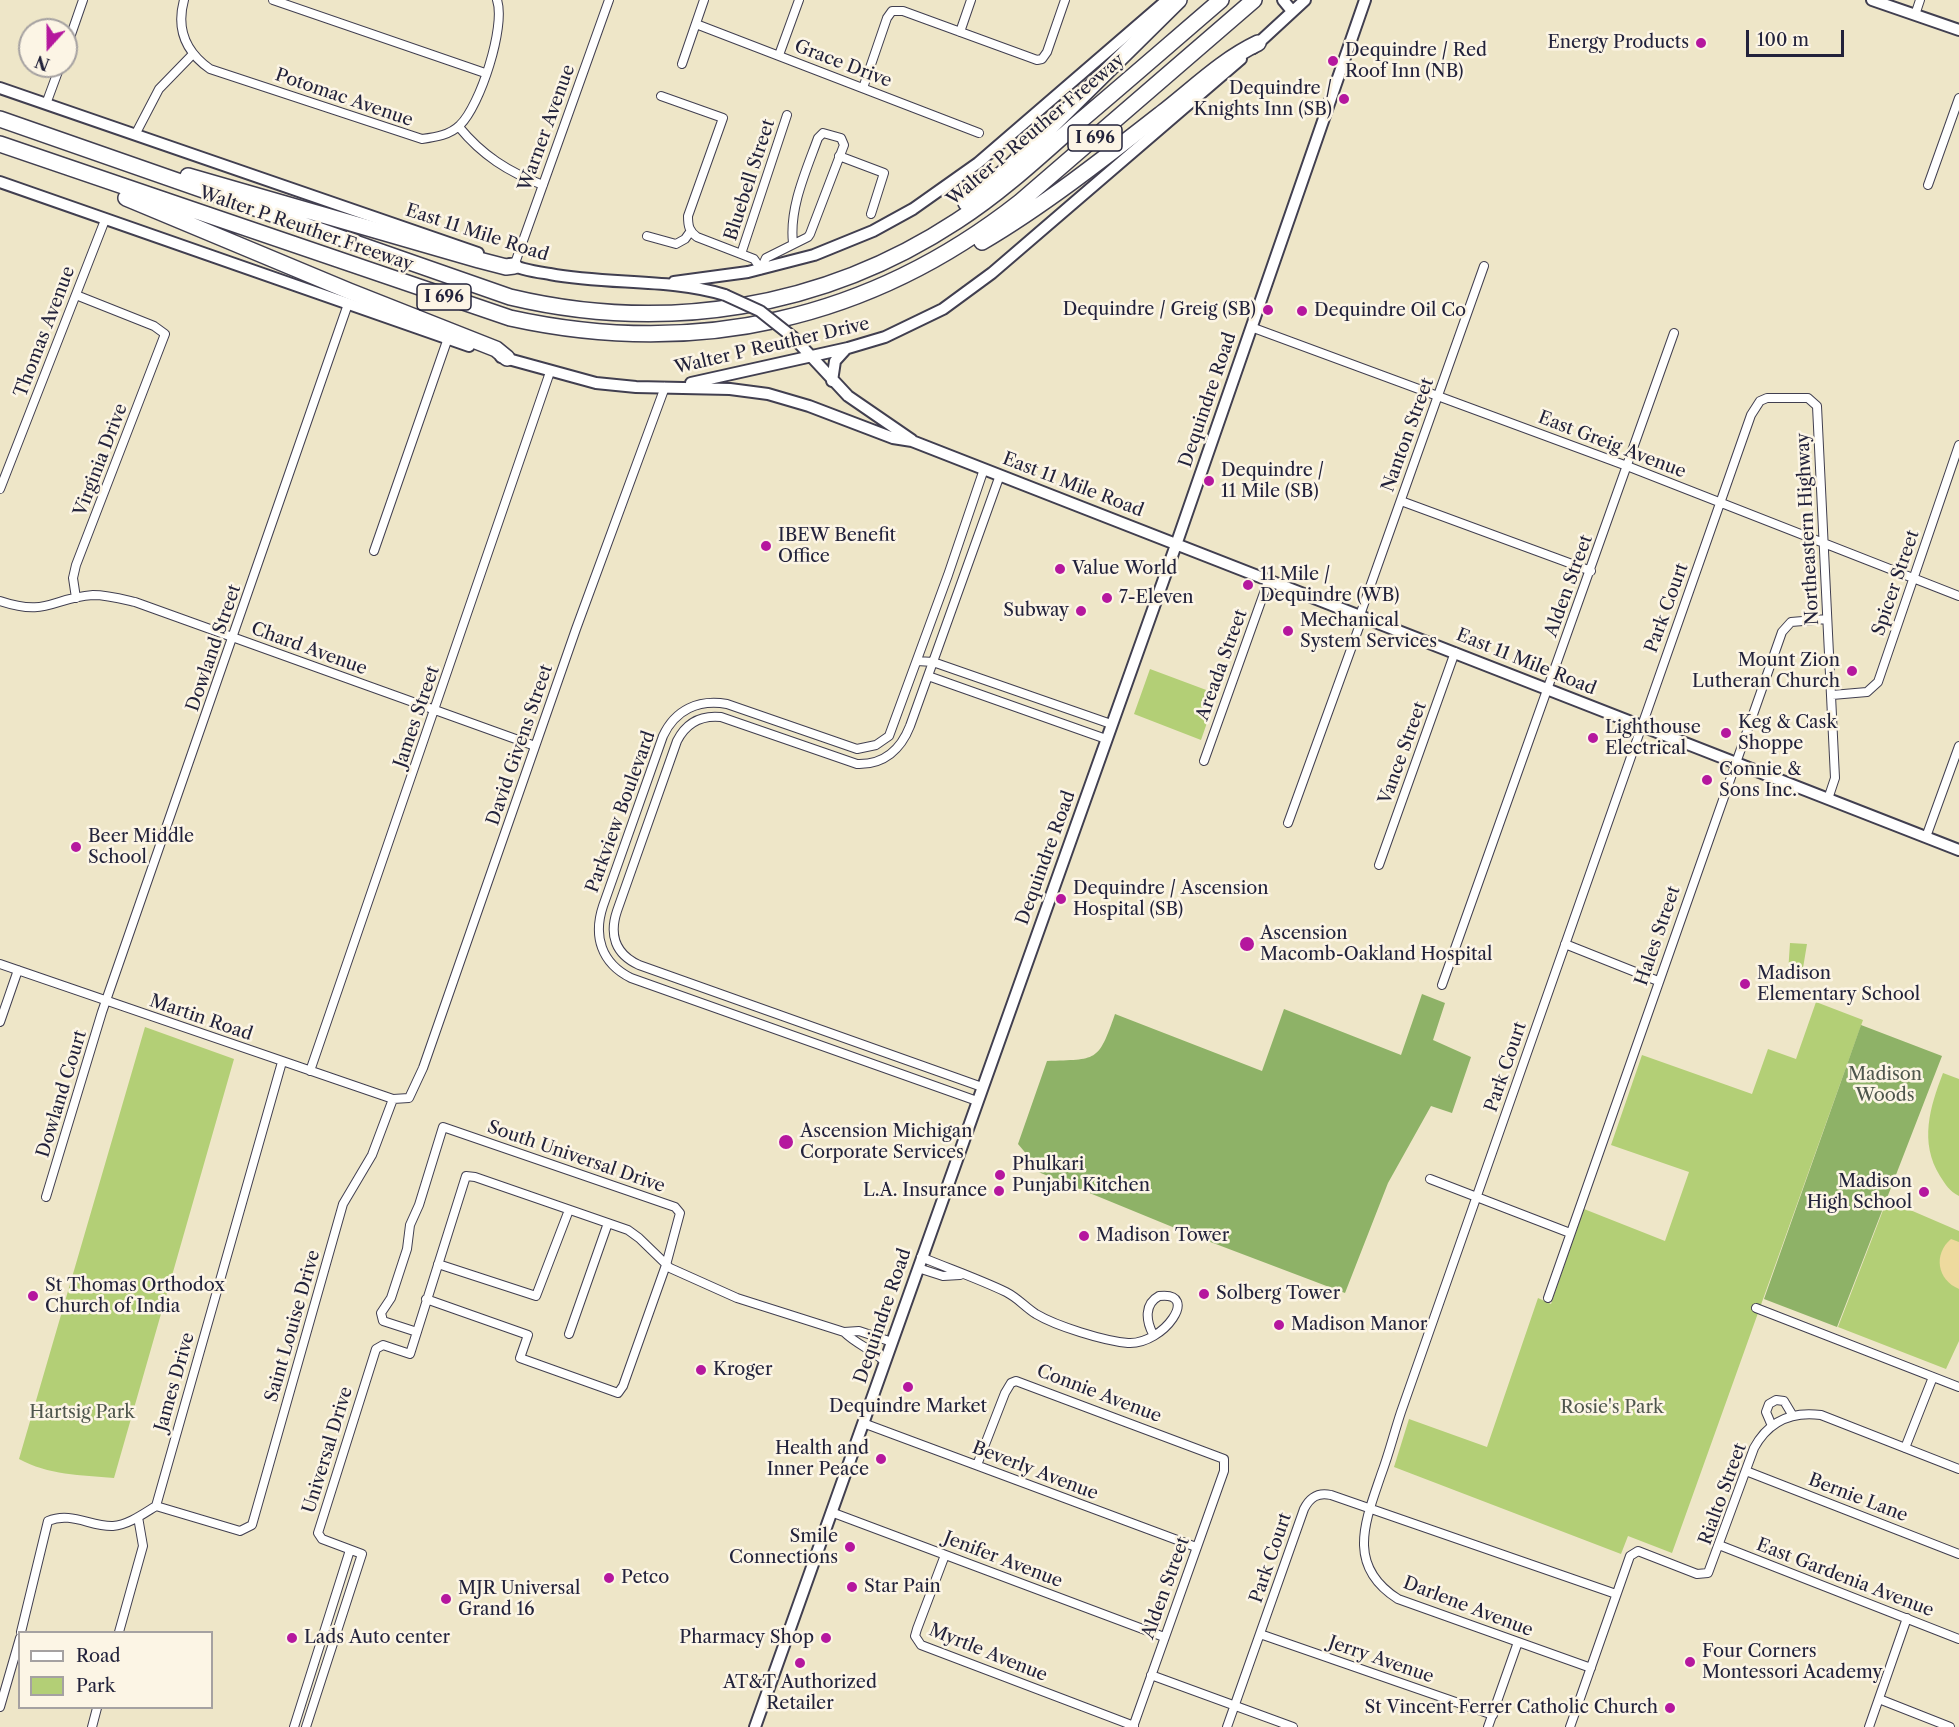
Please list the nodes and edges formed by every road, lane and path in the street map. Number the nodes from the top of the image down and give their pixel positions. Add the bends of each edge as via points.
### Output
1 (83, 0) edge
2 (184, 0) edge
3 (273, 0) edge
4 (609, 0) edge
5 (704, 0) edge
6 (799, 0) edge
7 (971, 0) edge
8 (1065, 0) edge
9 (1167, 0) edge
10 (1179, 0) edge
11 (1221, 0) edge
12 (1254, 0) edge
13 (1283, 0) edge
14 (1305, 0) edge
15 (1358, 0) edge
16 (1365, 0) edge
17 (1872, 0) edge
18 (1920, 0) edge
19 (497, 1) edge
20 (1292, 11) junction
21 (1915, 15) junction
22 (77, 18) edge
23 (1358, 20) junction
24 (696, 24) junction
25 (1959, 30) edge
26 (960, 32) junction
27 (1258, 43) junction
28 (193, 54) junction
29 (779, 56) junction
30 (682, 64) dead end
31 (485, 74) junction
32 (56, 78) edge
33 (0, 88) edge
34 (863, 88) junction
35 (661, 96) dead end
36 (1959, 98) edge
37 (46, 104) junction
38 (787, 115) dead end
39 (0, 119) edge
40 (459, 127) junction
41 (979, 133) dead end
42 (41, 134) junction
43 (135, 135) junction
44 (0, 144) edge
45 (0, 151) edge
46 (839, 156) junction
47 (0, 182) edge
48 (543, 185) junction
49 (1928, 185) dead end
50 (871, 214) dead end
51 (105, 220) junction
52 (690, 232) junction
53 (647, 236) dead end
54 (793, 243) junction
55 (741, 254) junction
56 (881, 264) junction
57 (927, 265) junction
58 (514, 266) junction
59 (1484, 266) dead end
60 (761, 269) junction
61 (668, 284) junction
62 (76, 295) junction
63 (348, 304) junction
64 (1251, 327) junction
65 (1674, 333) dead end
66 (448, 338) junction
67 (794, 338) junction
68 (848, 348) junction
69 (811, 357) junction
70 (507, 358) junction
71 (786, 362) junction
72 (550, 372) junction
73 (832, 381) junction
74 (665, 387) junction
75 (1438, 396) junction
76 (1814, 401) joint
77 (912, 441) junction
78 (1959, 445) edge
79 (1627, 466) junction
80 (984, 469) junction
81 (1000, 475) junction
82 (0, 489) edge
83 (1401, 501) junction
84 (1721, 503) junction
85 (1177, 542) junction
86 (1825, 544) junction
87 (374, 551) dead end
88 (957, 551) junction
89 (971, 555) junction
90 (1591, 571) junction
91 (948, 575) junction
92 (963, 578) junction
93 (1913, 578) junction
94 (1269, 579) junction
95 (1959, 596) edge
96 (76, 598) junction
97 (0, 601) edge
98 (1361, 615) junction
99 (1827, 619) junction
100 (233, 638) junction
101 (1455, 652) junction
102 (917, 661) junction
103 (933, 662) junction
104 (928, 675) junction
105 (1548, 689) junction
106 (1832, 695) junction
107 (904, 697) junction
108 (918, 703) junction
109 (435, 710) junction
110 (749, 711) junction
111 (897, 717) junction
112 (1111, 724) junction
113 (743, 725) junction
114 (1641, 725) junction
115 (910, 726) junction
116 (826, 739) junction
117 (1106, 739) junction
118 (535, 746) junction
119 (1959, 746) edge
120 (658, 751) junction
121 (820, 753) junction
122 (671, 757) junction
123 (1204, 761) dead end
124 (1735, 762) junction
125 (646, 784) junction
126 (1828, 799) junction
127 (653, 810) junction
128 (1288, 823) dead end
129 (630, 829) junction
130 (644, 834) junction
131 (1926, 837) junction
132 (1959, 850) edge
133 (1379, 865) dead end
134 (603, 906) junction
135 (616, 911) junction
136 (1565, 944) junction
137 (0, 964) edge
138 (18, 970) junction
139 (1658, 981) junction
140 (1442, 985) dead end
141 (731, 998) junction
142 (108, 1001) junction
143 (726, 1012) junction
144 (0, 1022) edge
145 (841, 1036) junction
146 (836, 1050) junction
147 (282, 1062) junction
148 (310, 1071) junction
149 (982, 1086) junction
150 (393, 1099) junction
151 (977, 1101) junction
152 (1430, 1179) dead end
153 (46, 1197) dead end
154 (1476, 1197) junction
155 (569, 1210) junction
156 (608, 1224) junction
157 (1570, 1233) junction
158 (919, 1263) junction
159 (438, 1264) junction
160 (666, 1265) junction
161 (1548, 1298) dead end
162 (426, 1299) junction
163 (1756, 1308) dead end
164 (417, 1332) junction
165 (844, 1332) junction
166 (569, 1334) dead end
167 (1154, 1334) junction
168 (892, 1341) junction
169 (885, 1362) junction
170 (1933, 1377) junction
171 (1959, 1387) edge
172 (1793, 1416) junction
173 (863, 1423) junction
174 (1772, 1426) junction
175 (1905, 1448) junction
176 (1224, 1459) joint
177 (977, 1465) junction
178 (1959, 1469) edge
179 (1746, 1471) junction
180 (156, 1506) junction
181 (1370, 1508) junction
182 (831, 1512) junction
183 (138, 1517) junction
184 (1719, 1545) junction
185 (1196, 1547) junction
186 (358, 1553) junction
187 (1959, 1554) edge
188 (945, 1555) junction
189 (1616, 1594) junction
190 (1907, 1618) junction
191 (325, 1629) junction
192 (21, 1631) edge
193 (119, 1631) edge
194 (337, 1632) junction
195 (1260, 1634) junction
196 (1164, 1637) junction
197 (1959, 1639) edge
198 (1518, 1642) junction
199 (18, 1645) edge
200 (1591, 1668) junction
201 (1151, 1675) junction
202 (307, 1685) junction
203 (318, 1689) junction
204 (1879, 1699) junction
205 (0, 1707) edge
206 (1234, 1707) junction
207 (96, 1709) edge
208 (1492, 1715) junction
209 (1133, 1726) edge
210 (92, 1727) edge
211 (294, 1727) edge
212 (306, 1727) edge
213 (755, 1727) edge
214 (1227, 1727) edge
215 (1293, 1727) edge
216 (1488, 1727) edge
217 (1570, 1727) edge
218 (1869, 1727) edge
219 (1950, 1727) edge

1 - 22 street
2 - 28 street via 182,31
3 - 31 street
4 - 48 street, Warner Avenue
5 - 24 street
6 - 29 street
7 - 26 street
8 - 26 street via 1047,52 1040,59
9 - 60 main road via 938,194 850,241
10 - 56 highway via 1010,166
11 - 56 highway, Walter P Reuther Freeway / I 696 via 996,193 935,235
12 - 57 highway, Walter P Reuther Freeway / I 696 via 1020,202
13 - 20 main road
14 - 20 main road, Walter P Reuther Drive
15 - 23 main road
16 - 23 main road, Dequindre Road
17 - 21 main road
18 - 21 street
19 - 31 street via 499,35
20 - 27 main road, Walter P Reuther Drive
21 - 25 main road
23 - 64 main road, Dequindre Road
24 - 29 street, Grace Drive
24 - 30 street
26 - 34 street via 896,10 887,18
27 - 57 highway via 1238,53 1013,223 957,256
27 - 68 main road, Walter P Reuther Drive via 968,292 913,325
28 - 40 street, Potomac Avenue via 210,69 408,137 432,138
28 - 43 street via 159,89
29 - 34 street, Grace Drive
31 - 40 street via 471,112
32 - 37 street
33 - 37 main road, East 11 Mile Road
34 - 41 street, Grace Drive
35 - 52 street via 723,118 688,216
36 - 49 street
37 - 43 main road, East 11 Mile Road
38 - 55 street, Bluebell Street
39 - 42 highway, Walter P Reuther Freeway / I 696
40 - 48 street via 493,160
42 - 56 highway, Walter P Reuther Freeway / I 696 via 464,284 576,310 668,314 744,307 828,285
42 - 58 highway via 479,260
43 - 58 main road, East 11 Mile Road
44 - 57 highway, Walter P Reuther Freeway / I 696 via 483,310 583,331 654,335 747,327 828,307
45 - 70 highway via 144,205 496,350
46 - 50 street via 884,173
46 - 54 street via 810,234
46 - 54 street via 844,145 841,138 823,133 796,204
47 - 51 main road, East 11 Mile Road
48 - 58 street, Warner Avenue
51 - 62 street, Thomas Avenue
51 - 63 main road, East 11 Mile Road
52 - 53 street via 676,243
52 - 55 street
54 - 60 street via 766,258
55 - 60 street via 754,259
58 - 61 main road, East 11 Mile Road via 586,280
59 - 75 street, Nanton Street
60 - 61 main road
61 - 67 main road, East 11 Mile Road, bridge via 725,295 760,311
62 - 82 street, Thomas Avenue
62 - 96 street, Virginia Drive via 165,334 76,565
63 - 66 main road, East 11 Mile Road
63 - 100 street, Dowland Street
64 - 75 street, East Greig Avenue
64 - 85 main road, Dequindre Road
65 - 79 street, Alden Street
66 - 70 main road, East 11 Mile Road
66 - 87 street
67 - 69 main road, East 11 Mile Road
67 - 71 main road via 794,348
68 - 69 main road, Walter P Reuther Drive
68 - 73 main road via 835,361
69 - 71 main road, Walter P Reuther Drive
69 - 73 main road, East 11 Mile Road
70 - 72 main road, East 11 Mile Road
71 - 74 main road, Walter P Reuther Drive
72 - 74 main road, East 11 Mile Road via 596,383
72 - 109 street, James Street
73 - 77 main road, East 11 Mile Road
74 - 77 main road, East 11 Mile Road via 768,394 893,438
74 - 118 street, David Givens Street
75 - 79 street, East Greig Avenue
75 - 83 street, Nanton Street
76 - 84 street, Park Court via 1802,397 1760,401 1751,415
76 - 86 street, Northeastern Highway via 1818,412
77 - 80 main road, East 11 Mile Road
78 - 93 street, Spicer Street
79 - 84 street, East Greig Avenue
79 - 90 street, Alden Street
80 - 81 main road, East 11 Mile Road
80 - 88 street, Parkview Boulevard
81 - 85 main road, East 11 Mile Road
81 - 89 street, Parkview Boulevard
83 - 90 street
83 - 98 street, Nanton Street
84 - 86 street, East Greig Avenue
84 - 114 street, Park Court
85 - 94 main road, East 11 Mile Road
85 - 112 main road, Dequindre Road
86 - 93 street, East Greig Avenue
86 - 99 street, Northeastern Highway
88 - 89 street via 967,550
88 - 91 street, Parkview Boulevard
89 - 92 street, Parkview Boulevard
90 - 105 street, Alden Street
91 - 92 street via 953,580
91 - 102 street, Parkview Boulevard
92 - 103 street, Parkview Boulevard
93 - 95 street, East Greig Avenue
93 - 106 street, Spicer Street via 1875,687 1866,692
94 - 98 main road, East 11 Mile Road
94 - 123 street, Areada Street
96 - 97 street, Chard Avenue via 35,609
96 - 100 street, Chard Avenue via 95,595 135,602
98 - 101 main road, East 11 Mile Road
98 - 128 street, Nanton Street
99 - 106 street, Northeastern Highway
99 - 124 street, Hales Street via 1791,622 1784,628
100 - 109 street, Chard Avenue
100 - 142 street, Dowland Street
101 - 105 main road, East 11 Mile Road
101 - 133 street, Vance Street
102 - 103 street
102 - 107 street, Parkview Boulevard
103 - 104 street, Parkview Boulevard
103 - 112 street
104 - 108 street, Parkview Boulevard
104 - 117 street
105 - 114 main road, East 11 Mile Road
105 - 140 street, Alden Street
106 - 126 street, Northeastern Highway via 1835,778
107 - 108 street
107 - 111 street, Parkview Boulevard
108 - 115 street, Parkview Boulevard
109 - 118 street, Chard Avenue
109 - 148 street, James Street
110 - 113 street
110 - 116 street, Parkview Boulevard
110 - 120 street, Parkview Boulevard via 719,702 692,706 672,721
111 - 115 street via 907,718
111 - 116 street, Parkview Boulevard via 889,735 870,748 852,748
112 - 117 main road, Dequindre Road
113 - 121 street, Parkview Boulevard
113 - 122 street, Parkview Boulevard via 713,716 697,720 680,736
114 - 124 main road, East 11 Mile Road
114 - 136 street, Park Court
115 - 121 street, Parkview Boulevard via 900,746 877,761 857,764
116 - 121 street
117 - 149 main road, Dequindre Road
118 - 150 street, David Givens Street via 423,1068 409,1098
119 - 131 street
120 - 122 street via 664,759
120 - 125 street, Parkview Boulevard
122 - 127 street, Parkview Boulevard
124 - 126 main road, East 11 Mile Road
124 - 139 street, Hales Street
125 - 127 street via 652,790
125 - 129 street, Parkview Boulevard
126 - 131 main road, East 11 Mile Road
127 - 130 street, Parkview Boulevard
129 - 130 street
129 - 134 street, Parkview Boulevard
130 - 135 street, Parkview Boulevard
131 - 132 main road, East 11 Mile Road
134 - 135 street
134 - 143 street, Parkview Boulevard via 598,929 600,943 617,970
135 - 141 street, Parkview Boulevard via 613,939 626,958
136 - 139 street
136 - 154 street, Park Court
137 - 138 street, Martin Road
138 - 142 street, Martin Road
138 - 144 street
139 - 157 street, Hales Street
141 - 143 street
141 - 145 street, Parkview Boulevard
142 - 147 street, Martin Road
142 - 153 street, Dowland Court
143 - 146 street, Parkview Boulevard
145 - 146 street
145 - 149 street, Parkview Boulevard
146 - 151 street, Parkview Boulevard
147 - 148 street, Martin Road
147 - 180 street, James Drive
148 - 150 street, Martin Road
149 - 151 main road, Dequindre Road
150 - 180 street, Saint Louise Drive via 372,1155 343,1204 255,1520 240,1531
151 - 158 main road, Dequindre Road
152 - 154 street
154 - 157 street
154 - 181 street, Park Court
155 - 156 street, Universal Drive
155 - 159 street via 536,1296
155 - 159 street, Universal Drive via 466,1176
156 - 160 street, Universal Drive via 634,1233
156 - 166 street
157 - 161 street, Hales Street
158 - 167 street via 964,1275 1011,1295 1045,1318 1113,1340 1137,1343
158 - 168 main road, Dequindre Road
159 - 162 street, Universal Drive
160 - 162 street, South Universal Drive via 618,1393 520,1358 528,1335
160 - 164 street, South Universal Drive via 680,1218 675,1207 443,1127 410,1225 407,1249 391,1298 381,1313 383,1321
160 - 165 street, Universal Drive via 737,1298
162 - 164 street, Universal Drive
163 - 170 street
164 - 186 street, Universal Drive via 410,1354 383,1345 376,1349 318,1533 322,1539
165 - 168 street, Universal Drive via 859,1331
165 - 169 street, Universal Drive via 854,1342 871,1348
167 - 167 street via 1167,1328 1175,1318 1177,1305 1170,1297 1159,1296 1149,1305
168 - 169 main road, Dequindre Road
169 - 173 main road, Dequindre Road
170 - 171 street
170 - 175 street
172 - 174 street, Rialto Street
172 - 174 street via 1787,1404 1776,1400 1766,1412
172 - 175 street, Rialto Street via 1821,1415
173 - 177 street, Beverly Avenue
173 - 182 main road, Dequindre Road
174 - 179 street, Rialto Street via 1758,1442
175 - 178 street, Rialto Street
176 - 177 street, Connie Avenue via 1021,1381 1011,1383 1005,1393
176 - 185 street, Alden Street via 1224,1471
177 - 185 street, Beverly Avenue
179 - 184 street, Rialto Street
179 - 187 street, Bernie Lane
180 - 183 street
181 - 189 street
181 - 195 street, Park Court via 1325,1493 1307,1503
181 - 198 street, Darlene Avenue via 1364,1527 1364,1551 1384,1589 1407,1603
182 - 188 street, Jenifer Avenue
182 - 213 main road, Dequindre Road
183 - 192 street via 112,1526 63,1517 48,1521
183 - 193 street via 143,1546
184 - 189 street, Rialto Street via 1711,1568 1704,1575 1643,1552 1633,1552
184 - 190 street, East Gardenia Avenue
185 - 196 street, Alden Street
186 - 191 street
186 - 194 street
188 - 196 street, Jenifer Avenue
188 - 209 street, Myrtle Avenue via 915,1636 921,1645
189 - 200 street
190 - 197 street, East Gardenia Avenue
190 - 204 street
191 - 194 street
191 - 202 street
194 - 203 street
195 - 206 street, Park Court
195 - 208 street, Jerry Avenue
196 - 201 street, Alden Street
198 - 200 street, Darlene Avenue
198 - 208 street
199 - 205 street
200 - 217 street
201 - 206 street
201 - 209 street, Alden Street
202 - 203 street
202 - 211 street
203 - 212 street
204 - 218 street
204 - 219 street
206 - 214 street, Park Court
206 - 215 street
207 - 210 street
208 - 216 street

